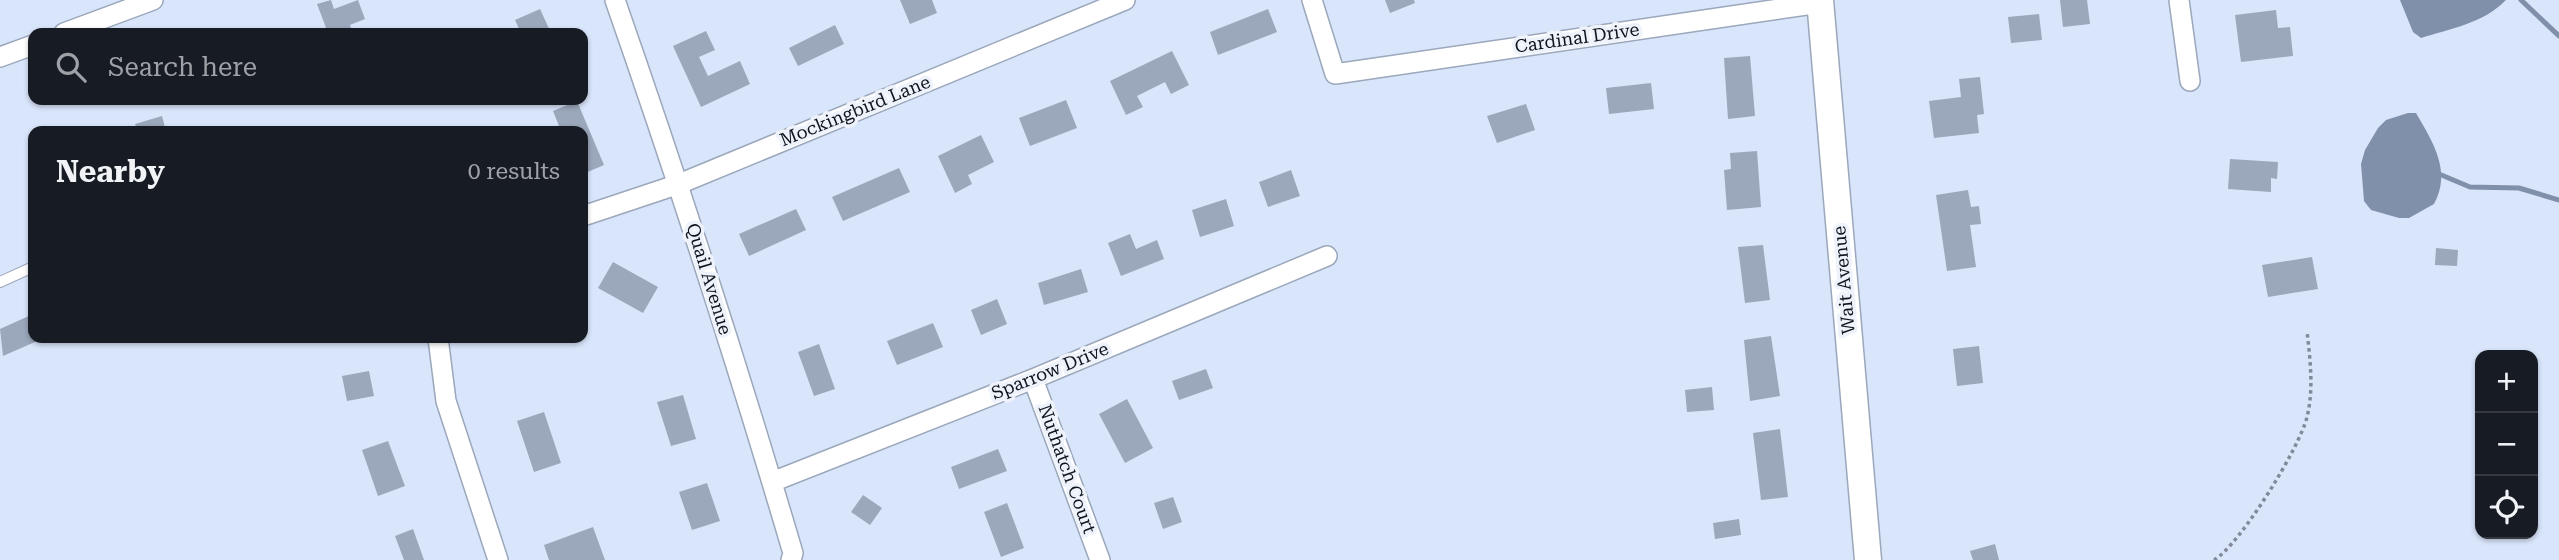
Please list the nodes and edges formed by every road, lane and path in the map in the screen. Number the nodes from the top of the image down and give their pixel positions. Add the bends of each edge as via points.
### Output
1 (153, 0) edge
2 (615, 0) edge
3 (1125, 0) edge
4 (1312, 0) edge
5 (2179, 0) edge
6 (1820, 1) edge
7 (77, 28) edge
8 (28, 46) edge
9 (0, 57) edge
10 (2190, 81) dead end
11 (679, 184) junction
12 (588, 213) edge
13 (1327, 256) dead end
14 (28, 269) edge
15 (0, 282) edge
16 (2307, 331) dead end
17 (439, 343) edge
18 (1033, 379) junction
19 (772, 482) junction
20 (498, 560) edge
21 (791, 560) edge
22 (1100, 560) edge
23 (1868, 560) edge
24 (2214, 560) edge

1 - 7 street
2 - 11 street, Quail Avenue
3 - 11 street, Mockingbird Lane
4 - 6 street, Cardinal Drive via 1335,74
5 - 10 street
6 - 23 main road, Wait Avenue
8 - 9 street
11 - 12 street, Mockingbird Lane
11 - 19 street, Quail Avenue
13 - 18 street, Sparrow Drive
14 - 15 lane
16 - 24 path via 2311,392 2307,418 2286,463 2247,524
17 - 20 street via 446,401
18 - 19 street, Sparrow Drive
18 - 22 street, Nuthatch Court
19 - 21 street, Quail Avenue via 793,553

